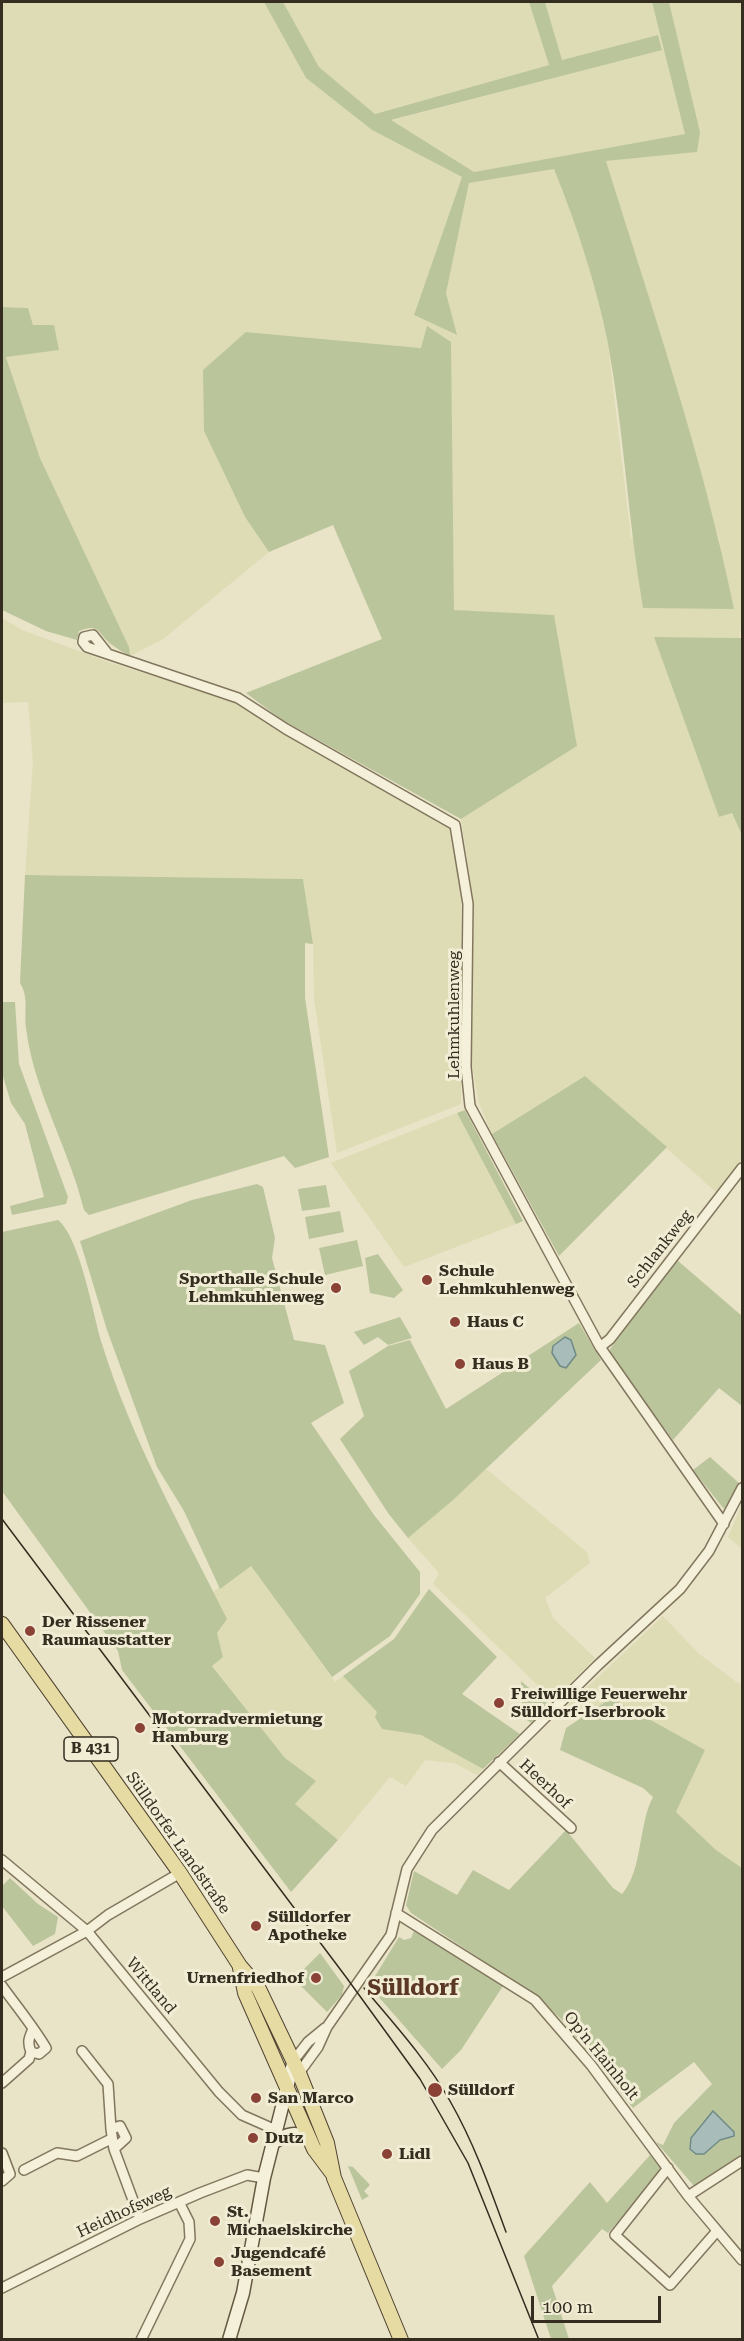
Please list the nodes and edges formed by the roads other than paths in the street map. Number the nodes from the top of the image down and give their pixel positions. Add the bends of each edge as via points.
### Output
1 (108, 654) dead end
2 (742, 1168) edge
3 (600, 1347) junction
4 (742, 1488) edge
5 (724, 1524) junction
6 (2, 1624) edge
7 (499, 1762) junction
8 (571, 1828) dead end
9 (2, 1860) edge
10 (180, 1873) junction
11 (396, 1913) junction
12 (87, 1931) junction
13 (240, 1966) junction
14 (2, 1977) edge
15 (2, 1986) edge
16 (327, 2027) junction
17 (33, 2029) junction
18 (81, 2051) dead end
19 (31, 2052) junction
20 (296, 2066) junction
21 (2, 2083) edge
22 (287, 2088) junction
23 (111, 2129) junction
24 (276, 2130) junction
25 (310, 2142) junction
26 (273, 2143) junction
27 (112, 2144) junction
28 (2, 2153) edge
29 (742, 2161) edge
30 (668, 2168) junction
31 (24, 2170) dead end
32 (333, 2175) junction
33 (264, 2178) junction
34 (2, 2181) edge
35 (688, 2196) junction
36 (179, 2202) junction
37 (140, 2219) junction
38 (717, 2231) junction
39 (742, 2260) edge
40 (2, 2288) edge
41 (141, 2340) edge
42 (229, 2340) edge
43 (401, 2340) edge

1 - 3 street, Lehmkuhlenweg via 238,698 455,825 468,903 466,1067 470,1106
2 - 3 street, Schlankweg
3 - 5 street, Lehmkuhlenweg
4 - 5 street
5 - 7 street via 680,1589
6 - 10 main road, Sülldorfer Landstraße / B 431
7 - 8 street, Heerhof
7 - 11 street via 426,1839 407,1869
9 - 12 street, Wittland
10 - 12 street
10 - 13 main road, Sülldorfer Landstraße / B 431
11 - 16 street via 391,1935
11 - 30 street, Op'n Hainholt via 535,2000 591,2065
12 - 14 street
12 - 24 street, Wittland via 219,2092 242,2115
13 - 20 main road, Sülldorfer Landstraße / B 431 via 258,1987
13 - 22 main road, Sülldorfer Landstraße / B 431 via 245,1993
15 - 17 street
16 - 20 street via 318,2047
16 - 20 street via 308,2042
17 - 19 street via 28,2039
17 - 19 street via 46,2048 39,2055
18 - 23 street via 108,2084
19 - 21 street via 29,2059
20 - 22 street
20 - 32 main road, Sülldorfer Landstraße / B 431 via 327,2143
22 - 24 street
22 - 25 main road, Sülldorfer Landstraße / B 431
23 - 27 street
23 - 27 street via 120,2126 126,2138
24 - 26 street
25 - 26 street via 294,2133
25 - 32 main road, Sülldorfer Landstraße / B 431
26 - 33 street
27 - 31 street via 77,2156 57,2152
27 - 37 street
28 - 34 street via 10,2174
29 - 35 street
30 - 35 street, Op'n Hainholt
30 - 38 street via 615,2235 670,2285
32 - 43 main road, Sülldorfer Landstraße / B 431
33 - 36 street, Heidhofsweg via 247,2175
33 - 42 street via 243,2293
35 - 38 street, Op'n Hainholt
36 - 37 street, Heidhofsweg
36 - 41 street via 189,2222 190,2239
37 - 40 street, Heidhofsweg
38 - 39 street, Op'n Hainholt

